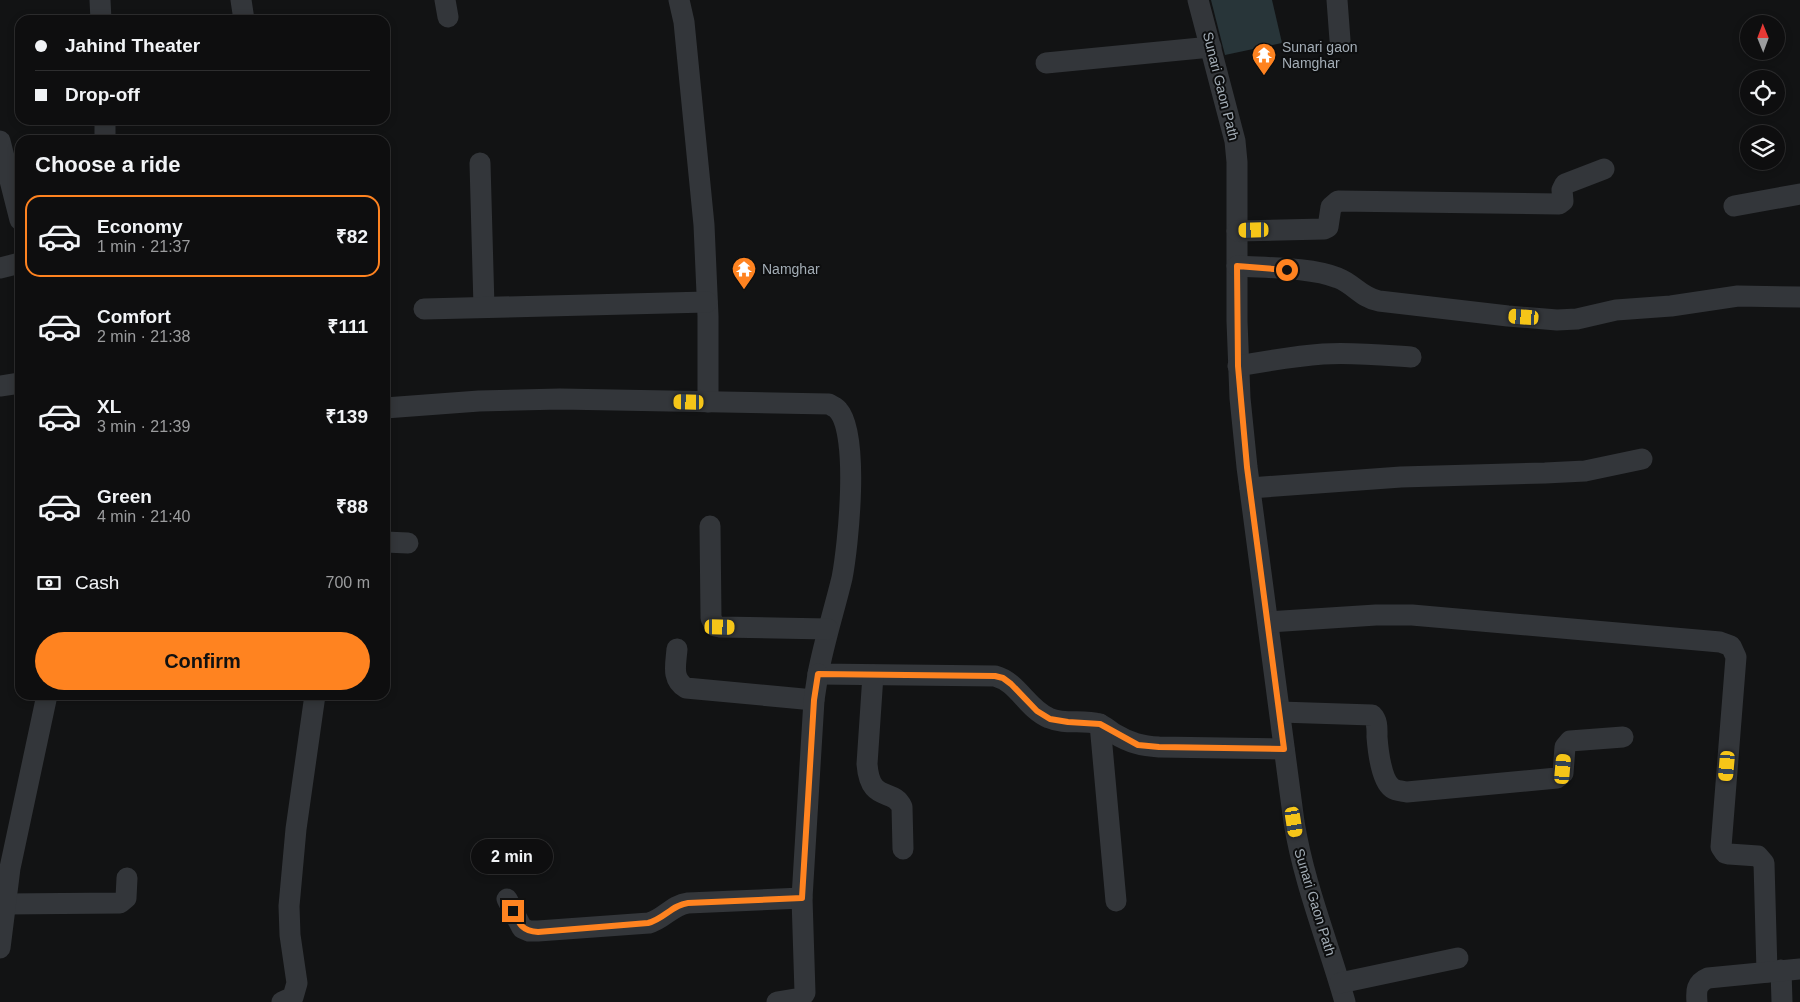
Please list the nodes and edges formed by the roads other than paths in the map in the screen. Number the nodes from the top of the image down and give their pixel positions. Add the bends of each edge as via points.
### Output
1 (100, 0) edge
2 (241, 0) edge
3 (679, 0) edge
4 (1198, 0) edge
5 (1337, 0) edge
6 (101, 15) edge
7 (243, 15) edge
8 (1340, 40) dead end
9 (1211, 46) junction
10 (1046, 63) dead end
11 (0, 141) edge
12 (480, 163) dead end
13 (1604, 169) dead end
14 (1800, 194) edge
15 (15, 200) edge
16 (1734, 206) dead end
17 (1237, 231) junction
18 (15, 264) edge
19 (1237, 266) junction
20 (0, 268) edge
21 (1800, 297) edge
22 (708, 302) junction
23 (484, 307) junction
24 (424, 309) dead end
25 (1412, 357) dead end
26 (1238, 366) junction
27 (15, 384) edge
28 (0, 386) edge
29 (708, 402) junction
30 (390, 408) edge
31 (1642, 459) dead end
32 (1250, 488) junction
33 (710, 526) dead end
34 (390, 542) edge
35 (408, 543) dead end
36 (1268, 622) junction
37 (828, 628) junction
38 (677, 649) dead end
39 (818, 674) junction
40 (873, 675) junction
41 (46, 700) edge
42 (313, 700) edge
43 (814, 700) junction
44 (1280, 712) junction
45 (1100, 724) junction
46 (1623, 737) dead end
47 (1284, 749) junction
48 (903, 849) dead end
49 (7, 850) edge
50 (127, 878) dead end
51 (802, 898) junction
52 (508, 899) dead end
53 (1116, 901) dead end
54 (5, 904) junction
55 (0, 948) edge
56 (1458, 958) dead end
57 (1782, 970) edge
58 (1342, 992) edge
59 (282, 1002) edge
60 (777, 1002) edge
61 (1697, 1002) edge
62 (1782, 1002) edge

1 - 6 street
2 - 7 street
3 - 22 street via 693,105
4 - 9 street, Sunari Gaon Path
5 - 8 street
9 - 10 street
9 - 17 street, Sunari Gaon Path via 1235,141
11 - 15 street
12 - 23 street
13 - 17 street via 1565,184 1563,201 1559,204 1338,201 1331,206 1329,224 1324,229
14 - 16 street
17 - 19 street, Sunari Gaon Path
18 - 20 street
19 - 21 street via 1325,274 1349,283 1364,296 1378,301 1557,320 1738,296
19 - 26 street, Sunari Gaon Path
22 - 23 street
22 - 29 street
23 - 24 street
25 - 26 street via 1323,354
26 - 32 street, Sunari Gaon Path
27 - 28 street
29 - 30 street via 479,400
29 - 37 street via 829,404 838,409 844,419 852,475 848,534 842,578
31 - 32 street via 1546,474 1410,477
32 - 36 street, Sunari Gaon Path
33 - 37 street via 711,618 715,626
34 - 35 street
36 - 44 street, Sunari Gaon Path
36 - 57 street via 1412,615 1720,642 1731,646 1736,657 1721,847 1729,854 1758,856 1764,863
37 - 39 street
38 - 43 street via 676,678 686,688
39 - 40 street
39 - 43 street
40 - 45 street via 995,676 1011,684 1037,711 1050,719
40 - 48 street via 868,774 877,790 895,799 902,807
41 - 49 street
42 - 59 street via 289,906 297,983 294,997
43 - 51 street
44 - 46 street via 1372,715 1376,720 1378,751 1386,782 1397,791 1407,792 1557,778 1563,773 1567,743
44 - 47 street, Sunari Gaon Path
45 - 47 street via 1129,742 1149,747
45 - 53 street
47 - 58 street, Sunari Gaon Path via 1302,862
49 - 54 street
50 - 54 street via 126,898 120,903
51 - 52 street via 679,904 658,920 648,923 538,932 522,928
51 - 60 street via 805,993 801,998
54 - 55 street
56 - 58 street
57 - 61 street via 1708,978 1698,986
57 - 62 street

